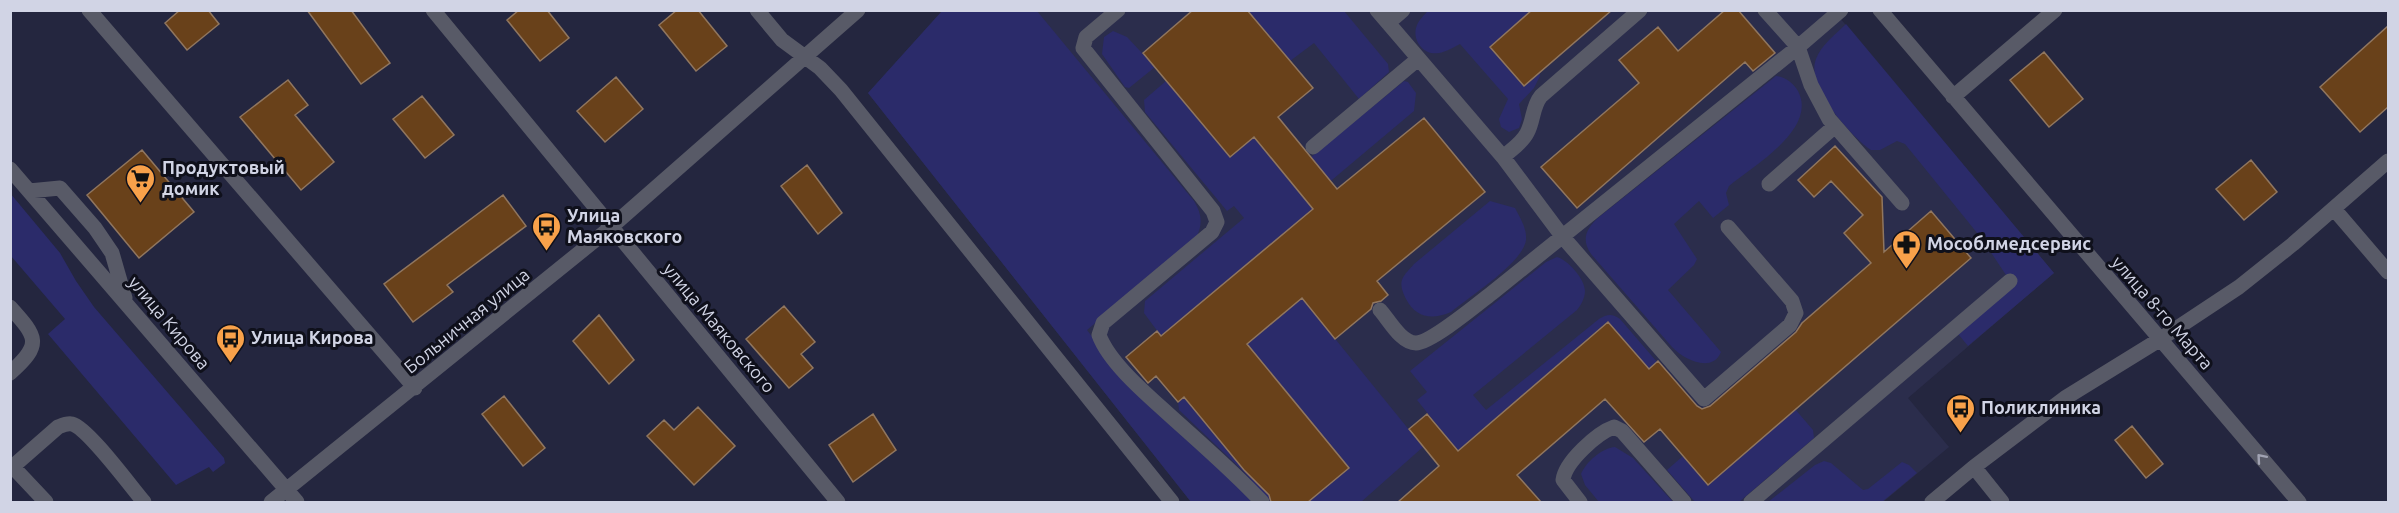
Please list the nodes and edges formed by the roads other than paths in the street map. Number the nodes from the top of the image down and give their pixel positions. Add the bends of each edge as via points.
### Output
1 (89, 10) edge
2 (433, 10) edge
3 (757, 10) edge
4 (858, 10) edge
5 (1118, 10) edge
6 (1377, 10) edge
7 (1403, 10) edge
8 (1640, 10) edge
9 (1765, 10) edge
10 (1841, 10) edge
11 (1880, 10) edge
12 (2055, 10) edge
13 (1388, 23) junction
14 (1798, 47) junction
15 (807, 58) junction
16 (1418, 59) junction
17 (1953, 97) junction
18 (1835, 126) junction
19 (1312, 147) dead end
20 (1503, 157) junction
21 (2388, 161) edge
22 (10, 169) edge
23 (1769, 184) dead end
24 (29, 191) junction
25 (1902, 203) dead end
26 (2334, 209) junction
27 (1728, 227) dead end
28 (610, 228) junction
29 (1562, 236) junction
30 (2388, 272) edge
31 (2010, 281) dead end
32 (127, 303) junction
33 (10, 307) edge
34 (1380, 310) dead end
35 (2159, 340) junction
36 (10, 373) edge
37 (416, 388) junction
38 (1974, 467) junction
39 (12, 468) edge
40 (292, 497) edge
41 (46, 502) edge
42 (144, 502) edge
43 (271, 502) edge
44 (838, 502) edge
45 (1172, 502) edge
46 (1262, 502) edge
47 (1580, 502) edge
48 (1684, 502) edge
49 (1751, 502) edge
50 (1932, 502) edge
51 (2002, 502) edge
52 (2299, 502) edge

1 - 37 street
2 - 28 street, улица Маяковского
3 - 15 street via 782,40
4 - 15 street, Больничная улица
5 - 46 street via 1086,38 1083,48 1213,211 1217,222 1212,232 1103,323 1099,335 1136,384
6 - 13 street
7 - 13 street
8 - 20 street via 1541,96 1525,136
9 - 14 street
10 - 14 street
11 - 17 street, улица 8-го Марта
12 - 17 street
13 - 16 street
14 - 18 street via 1816,97
14 - 29 street
15 - 28 street, Больничная улица
15 - 45 street via 841,90
16 - 19 street
16 - 20 street
17 - 35 street, улица 8-го Марта
18 - 23 street
18 - 25 street
20 - 29 street
21 - 26 street
22 - 24 street, улица Кирова
24 - 32 street, улица Кирова
24 - 32 street via 60,188 95,228 112,253
26 - 30 street
26 - 35 street via 2239,287
27 - 29 street via 1792,301 1796,313 1790,325 1704,399
28 - 37 street, Больничная улица
28 - 44 street, улица Маяковского
29 - 34 street via 1424,341 1417,343 1404,338
31 - 49 street
32 - 40 street, улица Кирова
33 - 36 street via 26,325 34,342 26,359
35 - 38 street via 2065,398
52 -> 35 street, улица 8-го Марта
37 - 40 street, Больничная улица
38 - 50 street
38 - 51 street
39 - 41 street
39 - 42 street via 58,427 73,424
40 - 43 street, Больничная улица
47 - 48 street via 1563,480 1566,468 1603,432 1614,427 1622,431

